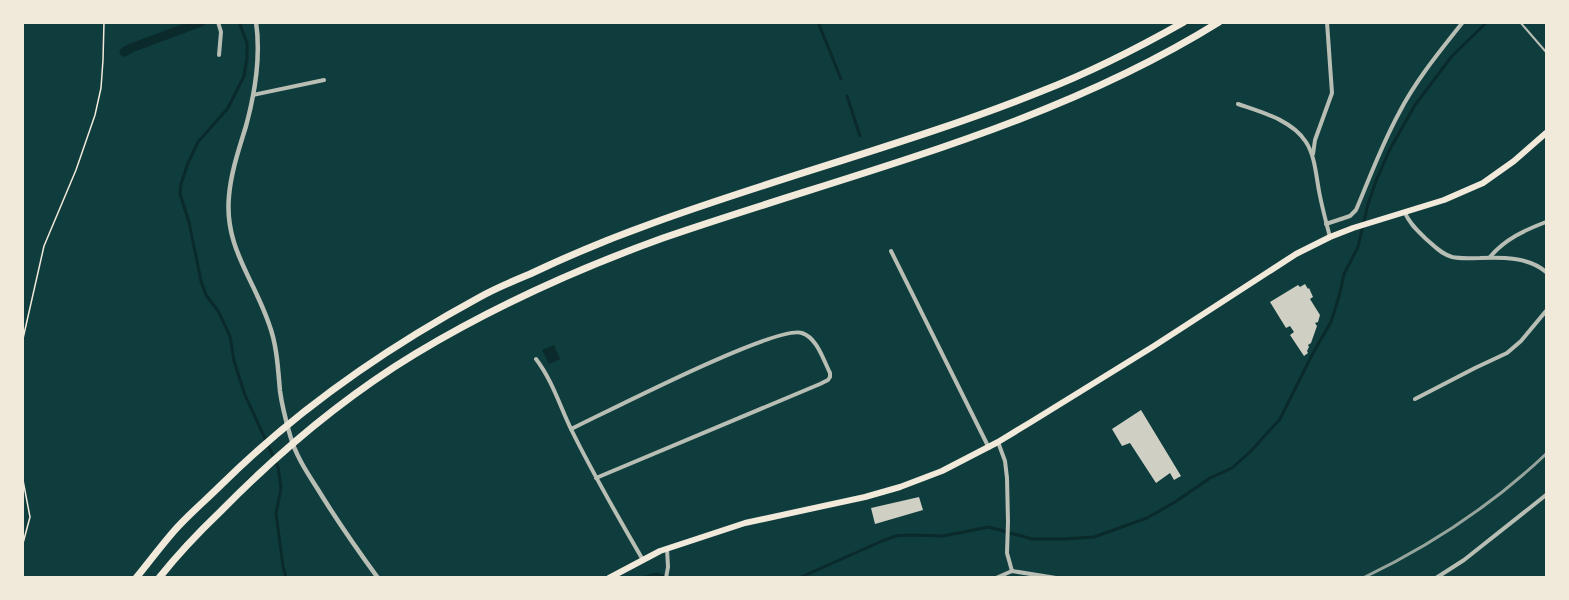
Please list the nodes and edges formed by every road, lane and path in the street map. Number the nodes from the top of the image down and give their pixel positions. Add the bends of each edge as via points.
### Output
1 (104, 22) edge
2 (218, 22) edge
3 (256, 22) edge
4 (1184, 22) edge
5 (1219, 22) edge
6 (1327, 22) edge
7 (1463, 22) edge
8 (1520, 22) edge
9 (1546, 52) edge
10 (219, 55) dead end
11 (324, 80) dead end
12 (252, 95) junction
13 (1238, 104) dead end
14 (1546, 133) edge
15 (1313, 155) junction
16 (1405, 213) junction
17 (1546, 222) edge
18 (1326, 224) junction
19 (1330, 237) junction
20 (891, 251) dead end
21 (1490, 258) junction
22 (1546, 272) edge
23 (1546, 311) edge
24 (22, 343) edge
25 (536, 359) dead end
26 (1415, 399) dead end
27 (571, 429) junction
28 (998, 442) junction
29 (988, 448) junction
30 (22, 475) edge
31 (596, 478) junction
32 (1546, 495) edge
33 (22, 547) edge
34 (667, 549) junction
35 (643, 560) junction
36 (1012, 571) junction
37 (136, 578) edge
38 (159, 578) edge
39 (378, 578) edge
40 (609, 578) edge
41 (666, 578) edge
42 (996, 578) edge
43 (1056, 578) edge
44 (1436, 578) edge

1 - 24 path via 101,88 95,115 44,246
2 - 10 street
3 - 12 street via 258,54
4 - 37 highway via 1093,69 1007,105 651,224 483,295 407,338 299,415 247,459 176,529
5 - 38 highway via 1133,71 1052,107 660,240 505,304 414,355 309,430 257,474
6 - 15 street via 1332,93
7 - 18 street via 1399,112 1356,210
8 - 9 lane
11 - 12 street
12 - 39 street via 231,185 230,231 270,325 291,438 335,519
13 - 15 street via 1291,127
14 - 16 main road via 1483,183
15 - 18 street
16 - 19 main road
16 - 21 street via 1412,226 1450,257
17 - 21 street via 1510,239
18 - 19 street
19 - 28 main road via 1296,254
20 - 29 street
21 - 22 street via 1523,260
23 - 26 street via 1507,353
25 - 27 street
27 - 31 street
27 - 31 street via 745,347 791,332 802,333 814,341 830,373 828,380 820,384
28 - 29 main road
28 - 36 street via 1005,461 1007,554
29 - 34 main road via 900,487 745,523
30 - 33 path via 30,517
31 - 35 street
32 - 44 street
34 - 35 main road
34 - 41 street
35 - 40 main road
36 - 42 street
36 - 43 street

